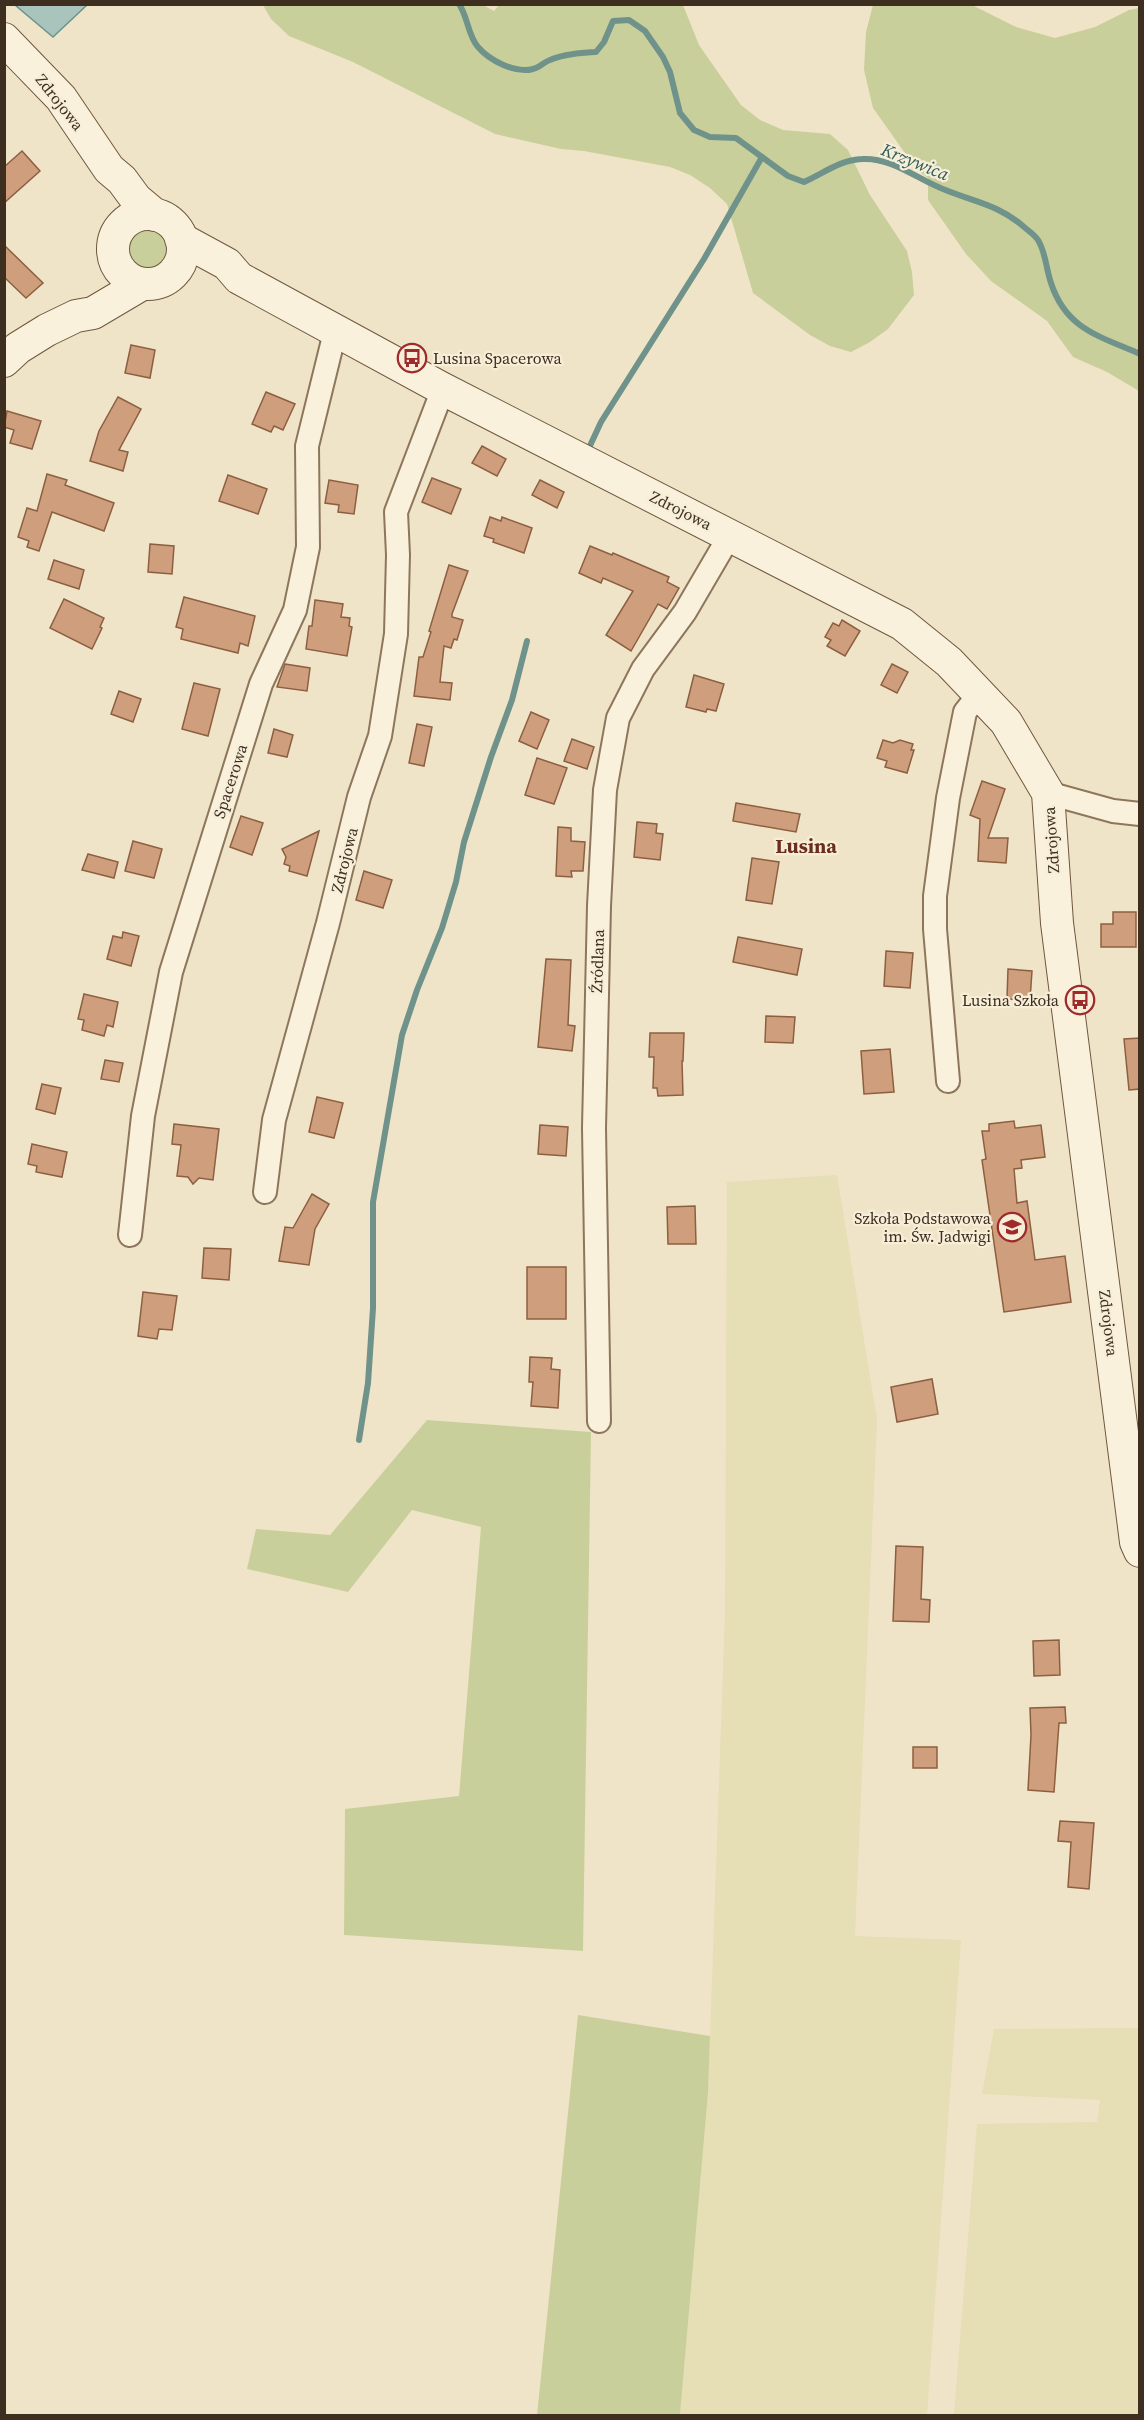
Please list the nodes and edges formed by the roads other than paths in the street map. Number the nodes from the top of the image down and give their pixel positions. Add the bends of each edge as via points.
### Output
1 (4, 39) edge
2 (109, 170) junction
3 (154, 215) junction
4 (181, 239) junction
5 (116, 244) junction
6 (239, 278) junction
7 (157, 280) junction
8 (76, 316) junction
9 (335, 332) junction
10 (4, 361) edge
11 (443, 389) junction
12 (730, 536) junction
13 (980, 693) junction
14 (1048, 793) junction
15 (1140, 814) edge
16 (948, 1081) dead end
17 (265, 1192) dead end
18 (130, 1235) dead end
19 (599, 1420) dead end
20 (1140, 1551) edge

1 - 2 street, Zdrojowa via 61,98
2 - 3 street, Zdrojowa
2 - 5 street, Zdrojowa via 108,185 118,213
3 - 4 street via 171,223
3 - 5 street via 134,217
4 - 6 street, Zdrojowa via 227,264
4 - 7 street via 182,258
5 - 7 street via 124,276
5 - 8 street via 106,276
6 - 7 street, Zdrojowa via 213,275
6 - 9 street, Zdrojowa
7 - 8 street via 93,313
8 - 10 street via 18,348
9 - 11 street, Zdrojowa
9 - 18 street, Spacerowa via 308,446 308,547 295,610 261,684 171,972 143,1116
11 - 12 street, Zdrojowa
11 - 17 street, Zdrojowa via 396,512 396,634 380,736 359,797 274,1120
12 - 13 street, Zdrojowa via 902,624
12 - 19 street, Źródlana via 685,612 643,669 618,718 605,790 594,1128
13 - 14 street, Zdrojowa via 1006,722
13 - 16 street via 965,712 935,896
14 - 15 street via 1113,811
14 - 20 street, Zdrojowa via 1057,923

